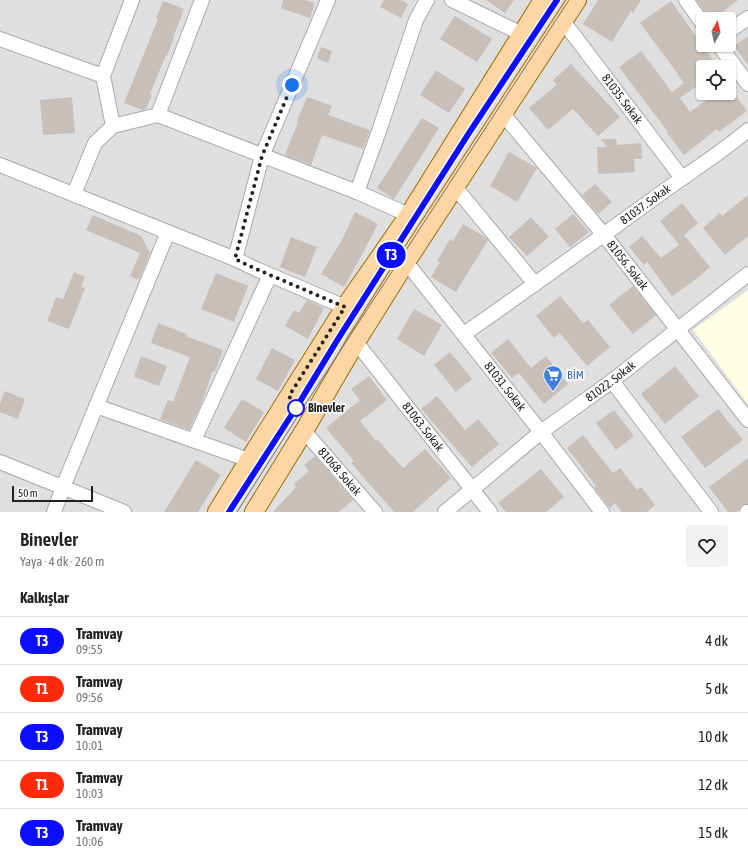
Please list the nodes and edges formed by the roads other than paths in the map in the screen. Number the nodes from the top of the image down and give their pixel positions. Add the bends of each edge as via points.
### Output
1 (132, 0) edge
2 (202, 0) edge
3 (328, 0) edge
4 (427, 0) edge
5 (452, 0) edge
6 (543, 0) edge
7 (577, 0) edge
8 (686, 0) edge
9 (696, 14) edge
10 (748, 18) edge
11 (563, 20) junction
12 (736, 26) edge
13 (522, 34) junction
14 (0, 39) edge
15 (724, 52) edge
16 (103, 76) junction
17 (748, 84) edge
18 (503, 114) junction
19 (158, 115) junction
20 (113, 126) junction
21 (748, 130) edge
22 (262, 156) junction
23 (0, 165) edge
24 (682, 178) junction
25 (455, 187) junction
26 (358, 192) junction
27 (74, 194) junction
28 (409, 215) junction
29 (168, 232) junction
30 (604, 235) junction
31 (235, 259) junction
32 (406, 262) junction
33 (748, 274) edge
34 (270, 275) junction
35 (535, 284) junction
36 (345, 307) junction
37 (677, 329) junction
38 (464, 334) junction
39 (356, 342) junction
40 (612, 381) junction
41 (96, 406) junction
42 (748, 420) edge
43 (304, 431) junction
44 (541, 432) junction
45 (194, 440) junction
46 (249, 460) junction
47 (0, 462) edge
48 (62, 487) junction
49 (472, 489) junction
50 (54, 512) edge
51 (124, 512) edge
52 (217, 512) edge
53 (254, 512) edge
54 (375, 512) edge
55 (445, 512) edge
56 (490, 512) edge
57 (602, 512) edge
58 (711, 512) edge

1 - 16 street
2 - 19 street
3 - 22 street
4 - 26 street via 416,20
5 - 13 street
6 - 13 main road
7 - 11 main road
8 - 9 street
10 - 12 street
11 - 18 main road
11 - 24 street, 81035. Sokak
13 - 28 main road
14 - 16 street
15 - 17 street
16 - 20 street
18 - 25 main road
18 - 30 street, 81056. Sokak
19 - 20 street
19 - 22 street
20 - 27 street via 95,142
21 - 24 street, 81037. Sokak
22 - 26 street
22 - 31 street
23 - 27 street
24 - 30 street, 81037. Sokak
25 - 32 main road
25 - 35 street
26 - 28 street
27 - 29 street
28 - 36 main road
29 - 31 street
29 - 41 street
30 - 35 street, 81037. Sokak
30 - 37 street, 81056. Sokak
31 - 34 street
32 - 38 street, 81031. Sokak
32 - 39 main road
33 - 37 street, 81022. Sokak
34 - 36 street
34 - 45 street
35 - 38 street, 81037. Sokak
36 - 46 main road
37 - 40 street, 81022. Sokak
37 - 42 street, 81056. Sokak
38 - 44 street, 81031. Sokak
39 - 43 main road
39 - 49 street, 81063. Sokak
40 - 44 street, 81022. Sokak
40 - 58 street
41 - 45 street
41 - 48 street
43 - 53 main road
43 - 54 street, 81068. Sokak
44 - 49 street, 81022. Sokak
44 - 57 street, 81031. Sokak
45 - 46 street
46 - 52 main road
47 - 48 street
48 - 50 street
48 - 51 street
49 - 55 street, 81022. Sokak
49 - 56 street, 81063. Sokak

